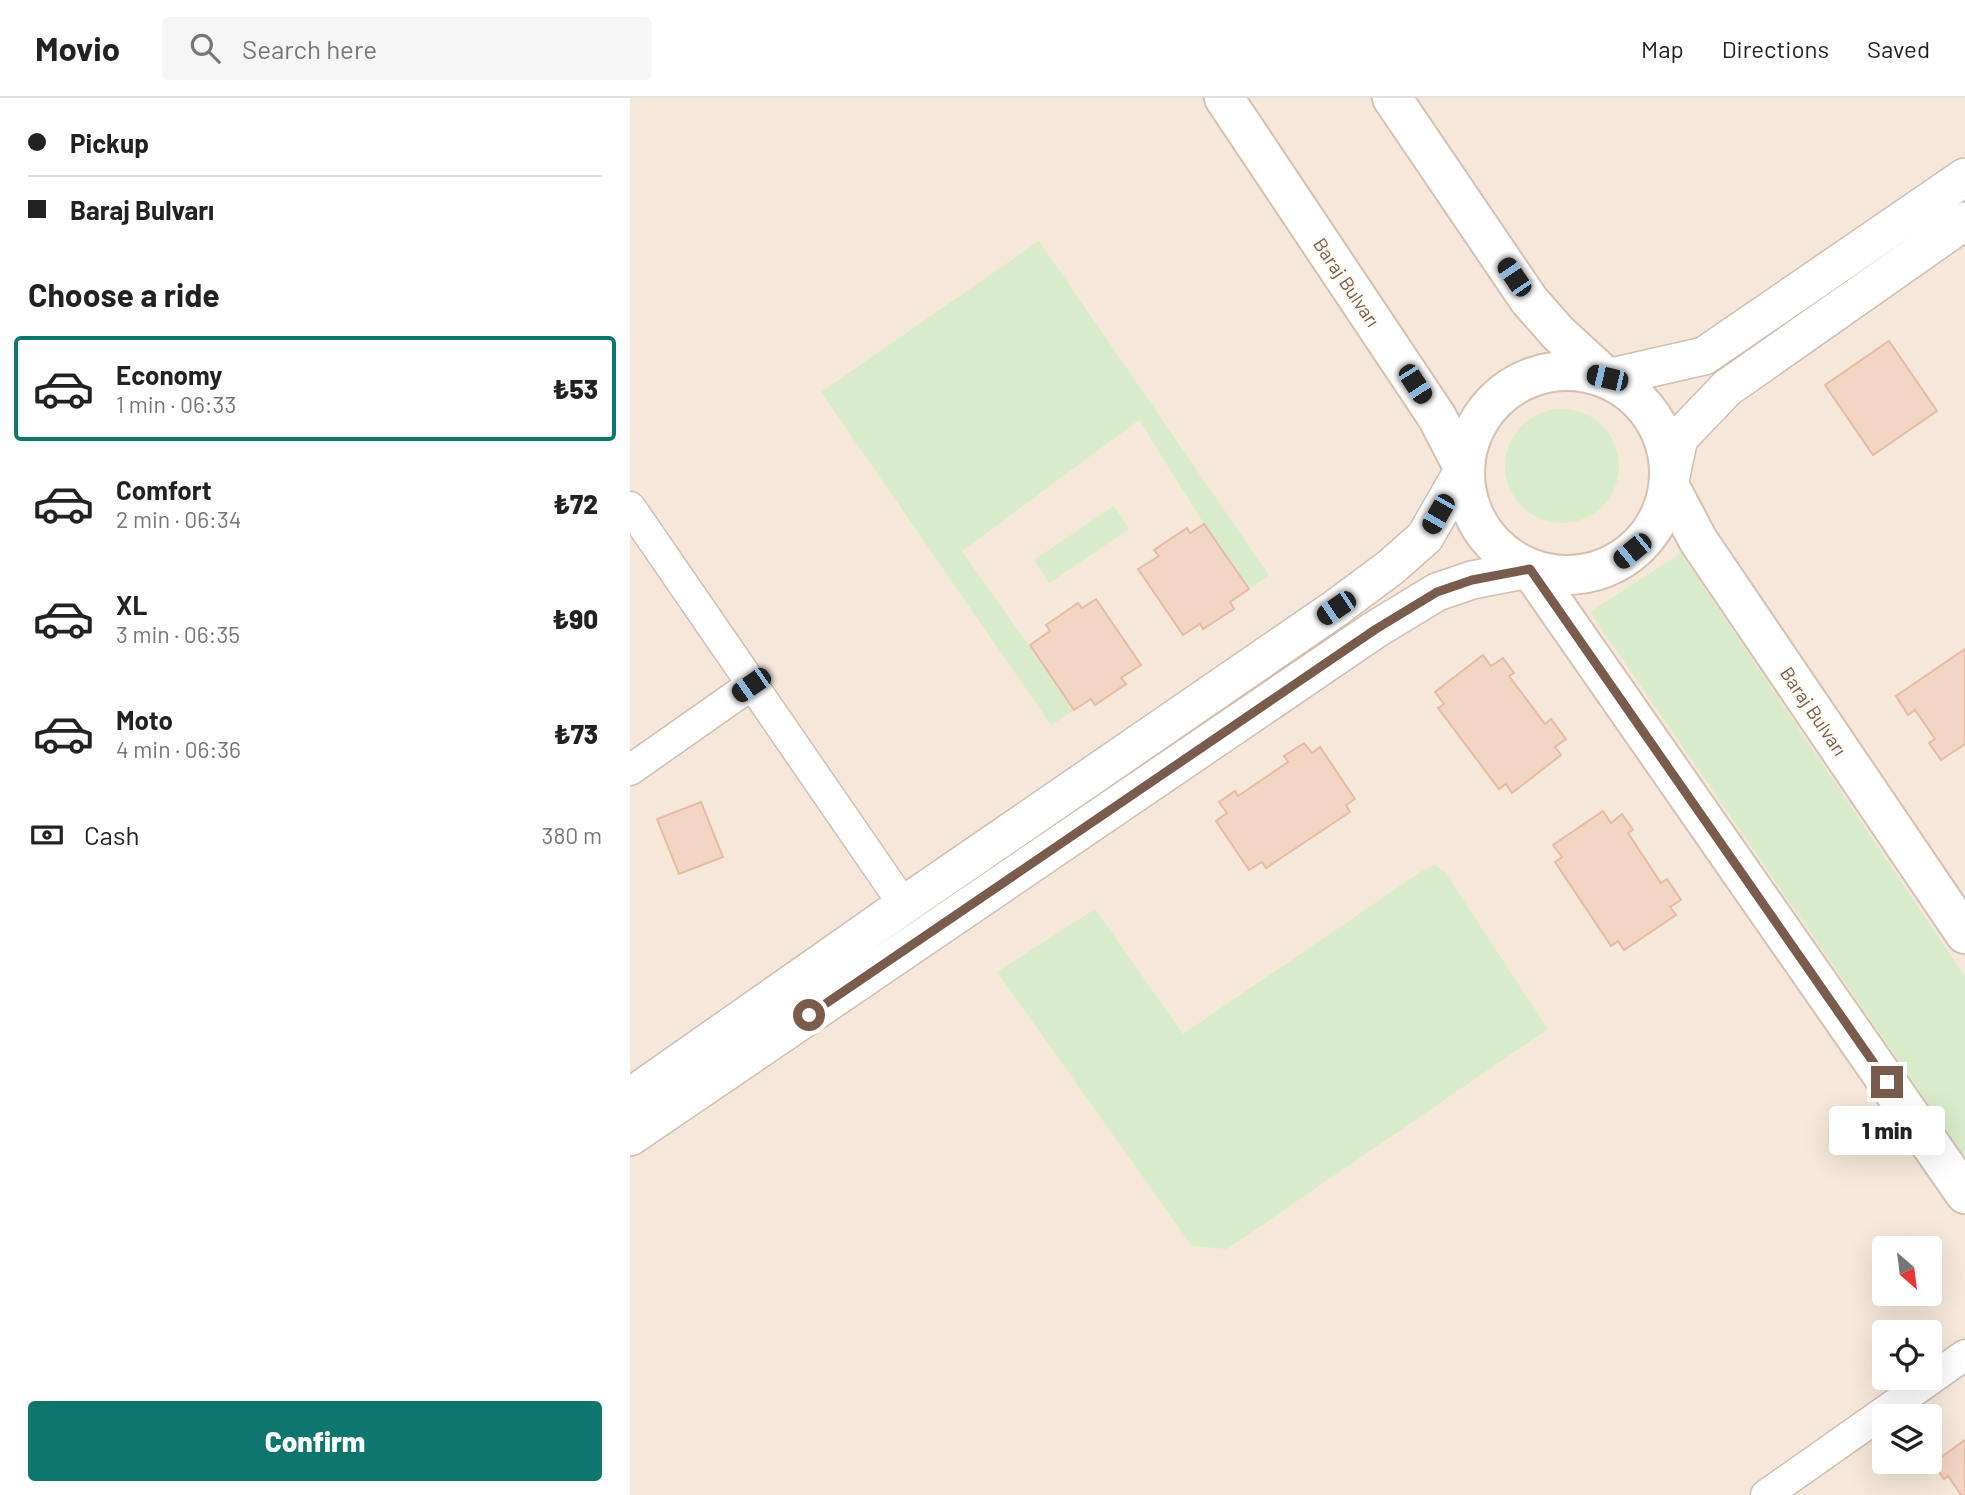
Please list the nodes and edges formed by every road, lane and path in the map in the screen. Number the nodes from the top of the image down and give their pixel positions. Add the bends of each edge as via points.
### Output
1 (1224, 98) edge
2 (1392, 98) edge
3 (1965, 177) edge
4 (1965, 221) edge
5 (1607, 378) junction
6 (1464, 469) junction
7 (1669, 485) junction
8 (630, 508) edge
9 (1530, 569) junction
10 (751, 685) junction
11 (630, 770) edge
12 (904, 905) junction
13 (1965, 934) edge
14 (630, 1097) edge
15 (630, 1137) edge
16 (1965, 1194) edge
17 (1965, 1355) edge
18 (1766, 1495) edge

1 - 6 main road, Baraj Bulvarı via 1437,417
2 - 5 main road via 1529,300
3 - 5 street via 1704,356
4 - 7 street via 1727,388 1679,438
5 - 6 main road via 1575,371 1542,374 1512,387 1487,408 1471,437
5 - 7 main road via 1635,396 1656,422 1667,452
6 - 9 main road via 1468,501 1481,530 1502,553
6 - 12 street via 1425,537 1391,567
7 - 9 main road via 1661,515 1644,541 1620,561 1591,573 1560,576
7 - 13 main road, Baraj Bulvarı via 1698,540
8 - 10 street
9 - 15 street via 1437,592 1376,629
9 - 16 main road
10 - 11 street
10 - 12 street
12 - 14 street
17 - 18 street

